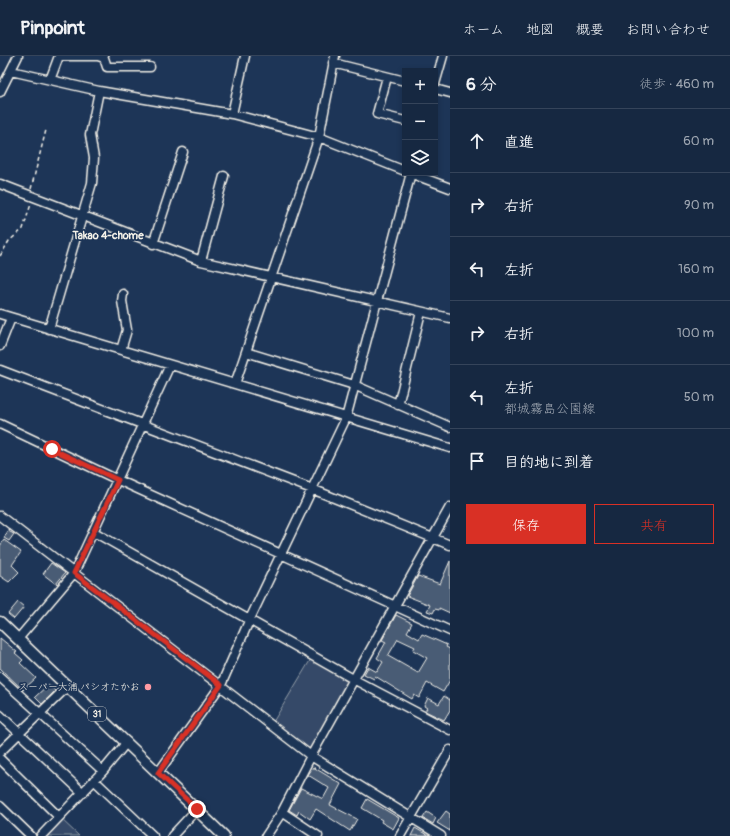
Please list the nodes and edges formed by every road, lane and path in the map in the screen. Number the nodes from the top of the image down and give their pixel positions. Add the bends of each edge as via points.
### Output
1 (18, 56) edge
2 (59, 56) edge
3 (97, 56) edge
4 (245, 56) edge
5 (443, 56) edge
6 (334, 59) edge
7 (150, 67) dead end
8 (6, 74) edge
9 (438, 74) edge
10 (387, 77) junction
11 (50, 80) junction
12 (402, 80) edge
13 (438, 90) edge
14 (99, 91) junction
15 (0, 92) edge
16 (450, 93) edge
17 (232, 114) junction
18 (402, 120) edge
19 (46, 130) dead end
20 (319, 137) junction
21 (184, 152) dead end
22 (402, 170) edge
23 (224, 176) dead end
24 (410, 176) edge
25 (419, 176) edge
26 (0, 184) edge
27 (450, 188) edge
28 (31, 195) junction
29 (82, 215) junction
30 (154, 244) junction
31 (0, 256) edge
32 (202, 261) junction
33 (271, 278) junction
34 (123, 294) dead end
35 (376, 302) junction
36 (421, 312) junction
37 (0, 314) edge
38 (11, 318) junction
39 (450, 318) edge
40 (49, 329) junction
41 (0, 346) edge
42 (121, 350) junction
43 (246, 352) junction
44 (170, 365) junction
45 (0, 370) edge
46 (235, 384) junction
47 (354, 385) junction
48 (398, 405) junction
49 (346, 418) junction
50 (0, 424) edge
51 (142, 425) junction
52 (450, 427) edge
53 (450, 448) edge
54 (118, 480) junction
55 (312, 488) junction
56 (450, 507) edge
57 (0, 516) edge
58 (94, 532) junction
59 (433, 538) junction
60 (450, 545) edge
61 (282, 553) junction
62 (74, 573) junction
63 (396, 606) junction
64 (249, 621) junction
65 (2, 627) edge
66 (450, 631) edge
67 (18, 639) junction
68 (0, 677) edge
69 (355, 680) junction
70 (221, 685) junction
71 (68, 686) junction
72 (39, 713) junction
73 (0, 715) edge
74 (450, 730) edge
75 (19, 733) junction
76 (127, 742) junction
77 (450, 750) edge
78 (0, 752) edge
79 (311, 756) junction
80 (0, 759) edge
81 (103, 771) junction
82 (158, 773) junction
83 (94, 780) junction
84 (83, 793) junction
85 (0, 806) edge
86 (197, 809) junction
87 (282, 812) junction
88 (59, 817) junction
89 (411, 817) junction
90 (31, 836) edge
91 (42, 836) edge
92 (153, 836) edge
93 (172, 836) edge
94 (224, 836) edge
95 (266, 836) edge
96 (318, 836) edge
97 (400, 836) edge
98 (441, 836) edge

1 - 8 street
2 - 3 street
2 - 11 street
3 - 7 street via 104,58 107,67
4 - 17 street
5 - 9 street
6 - 10 street
6 - 20 street
8 - 11 street
8 - 15 street
10 - 12 street
10 - 18 street via 377,114
11 - 14 street
13 - 16 street
14 - 17 street
14 - 29 street via 90,135 94,170
17 - 20 street
19 - 28 path
20 - 22 street
20 - 33 street
21 - 30 street
23 - 32 street
24 - 35 street
25 - 27 street
26 - 28 street
28 - 29 street
28 - 31 path via 23,229 9,241
29 - 30 street
29 - 40 street
30 - 32 street
32 - 33 street
33 - 35 street
33 - 43 street
34 - 42 street via 127,330
35 - 36 street
35 - 47 street
36 - 39 street
36 - 48 street
37 - 38 street
38 - 40 street
38 - 41 street
40 - 42 street
42 - 44 street
43 - 46 street
43 - 47 street
44 - 46 street
44 - 51 street
45 - 51 street
46 - 49 street
47 - 48 street
47 - 49 street
48 - 52 street
49 - 53 street
49 - 55 street
50 - 54 street
51 - 54 street
51 - 55 street
54 - 58 street
54 - 61 street
55 - 59 street
55 - 61 street
56 - 59 street
57 - 62 street
58 - 62 street
58 - 64 street
59 - 60 street
59 - 63 street
61 - 63 street
61 - 64 street
62 - 67 street
62 - 70 street
63 - 66 street
63 - 69 street
64 - 69 street
64 - 70 street
65 - 67 main road, 31
67 - 71 main road, 31
68 - 72 street
69 - 74 street
69 - 79 street
70 - 79 street
70 - 82 street
71 - 72 street
71 - 76 main road, 31
72 - 75 street
72 - 81 street
73 - 75 street
75 - 78 street
75 - 84 street
76 - 81 street
76 - 82 main road, 31
77 - 89 street
79 - 87 street
79 - 89 street
80 - 88 street
81 - 83 street
82 - 86 main road, 31
83 - 84 street
83 - 92 street
84 - 88 street
85 - 90 street
86 - 93 street
86 - 94 main road, 31
87 - 95 street
87 - 96 street
88 - 91 street
89 - 97 street
89 - 98 street

